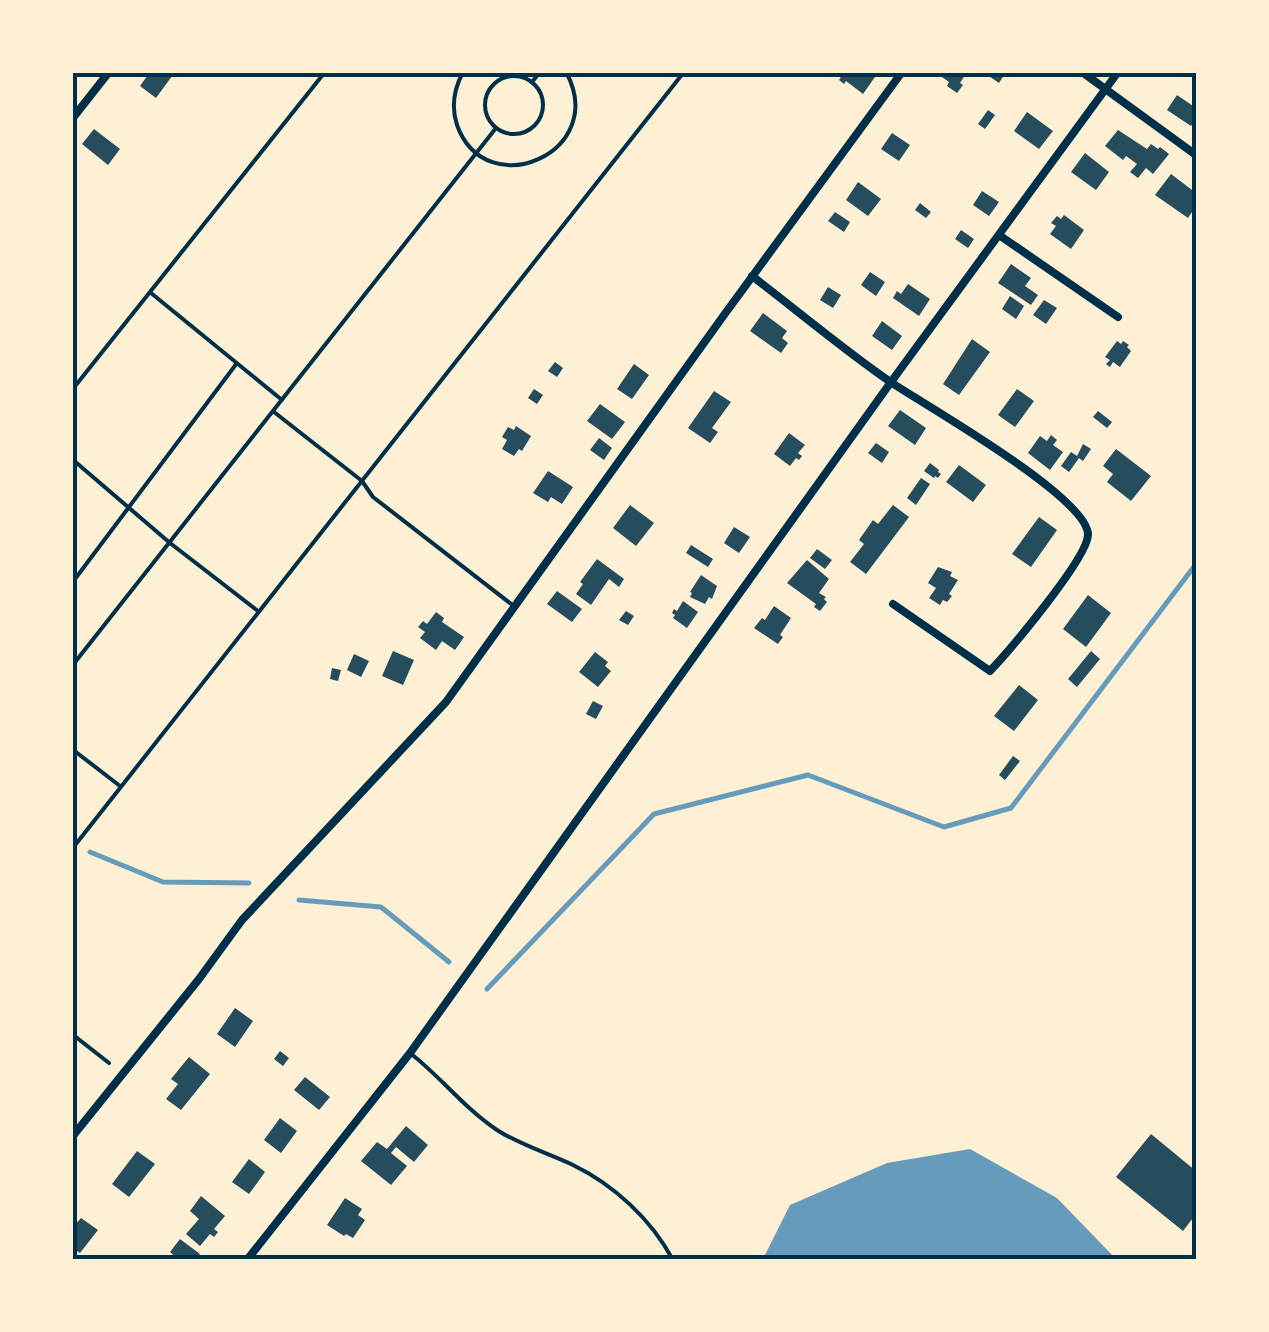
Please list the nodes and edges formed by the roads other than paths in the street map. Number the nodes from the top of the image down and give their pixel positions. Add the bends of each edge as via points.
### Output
1 (108, 72) edge
2 (325, 72) edge
3 (463, 72) edge
4 (540, 72) edge
5 (566, 72) edge
6 (684, 72) edge
7 (902, 72) edge
8 (1082, 72) edge
9 (1118, 72) edge
10 (532, 82) junction
11 (1106, 90) junction
12 (72, 118) edge
13 (496, 128) junction
14 (476, 152) junction
15 (1196, 155) edge
16 (999, 235) junction
17 (752, 276) junction
18 (151, 293) junction
19 (1118, 317) dead end
20 (238, 363) junction
21 (891, 382) junction
22 (72, 390) edge
23 (282, 400) junction
24 (273, 412) junction
25 (72, 459) edge
26 (362, 481) junction
27 (128, 507) junction
28 (170, 543) junction
29 (72, 583) edge
30 (893, 604) dead end
31 (515, 606) junction
32 (259, 612) junction
33 (72, 666) edge
34 (72, 749) edge
35 (121, 787) junction
36 (72, 849) edge
37 (72, 1034) edge
38 (410, 1053) junction
39 (110, 1063) dead end
40 (72, 1137) edge
41 (246, 1260) edge
42 (672, 1260) edge

1 - 12 street
2 - 18 lane
3 - 14 lane via 454,113
4 - 10 lane
5 - 14 lane via 575,110 557,148 519,166
6 - 26 lane
7 - 17 street
8 - 11 street
9 - 11 street
10 - 13 lane via 516,76 492,87 486,113
10 - 13 lane via 542,99 540,119 525,132
11 - 15 street
11 - 16 street
13 - 14 lane
14 - 23 lane
16 - 19 street
16 - 21 street
17 - 21 street
17 - 31 street
18 - 20 lane
18 - 22 lane
20 - 23 lane
20 - 27 lane
21 - 30 street via 996,447 1062,499 1087,529 1074,566 990,671
21 - 38 street
23 - 24 lane
24 - 26 lane
24 - 28 lane
25 - 27 lane
26 - 31 lane via 373,497
26 - 32 lane
27 - 28 lane
27 - 29 lane
28 - 32 lane
28 - 33 lane
31 - 40 street via 446,702 242,920
32 - 35 lane
34 - 35 lane
35 - 36 lane
37 - 39 lane
38 - 41 street
38 - 42 lane via 498,1130 608,1186

